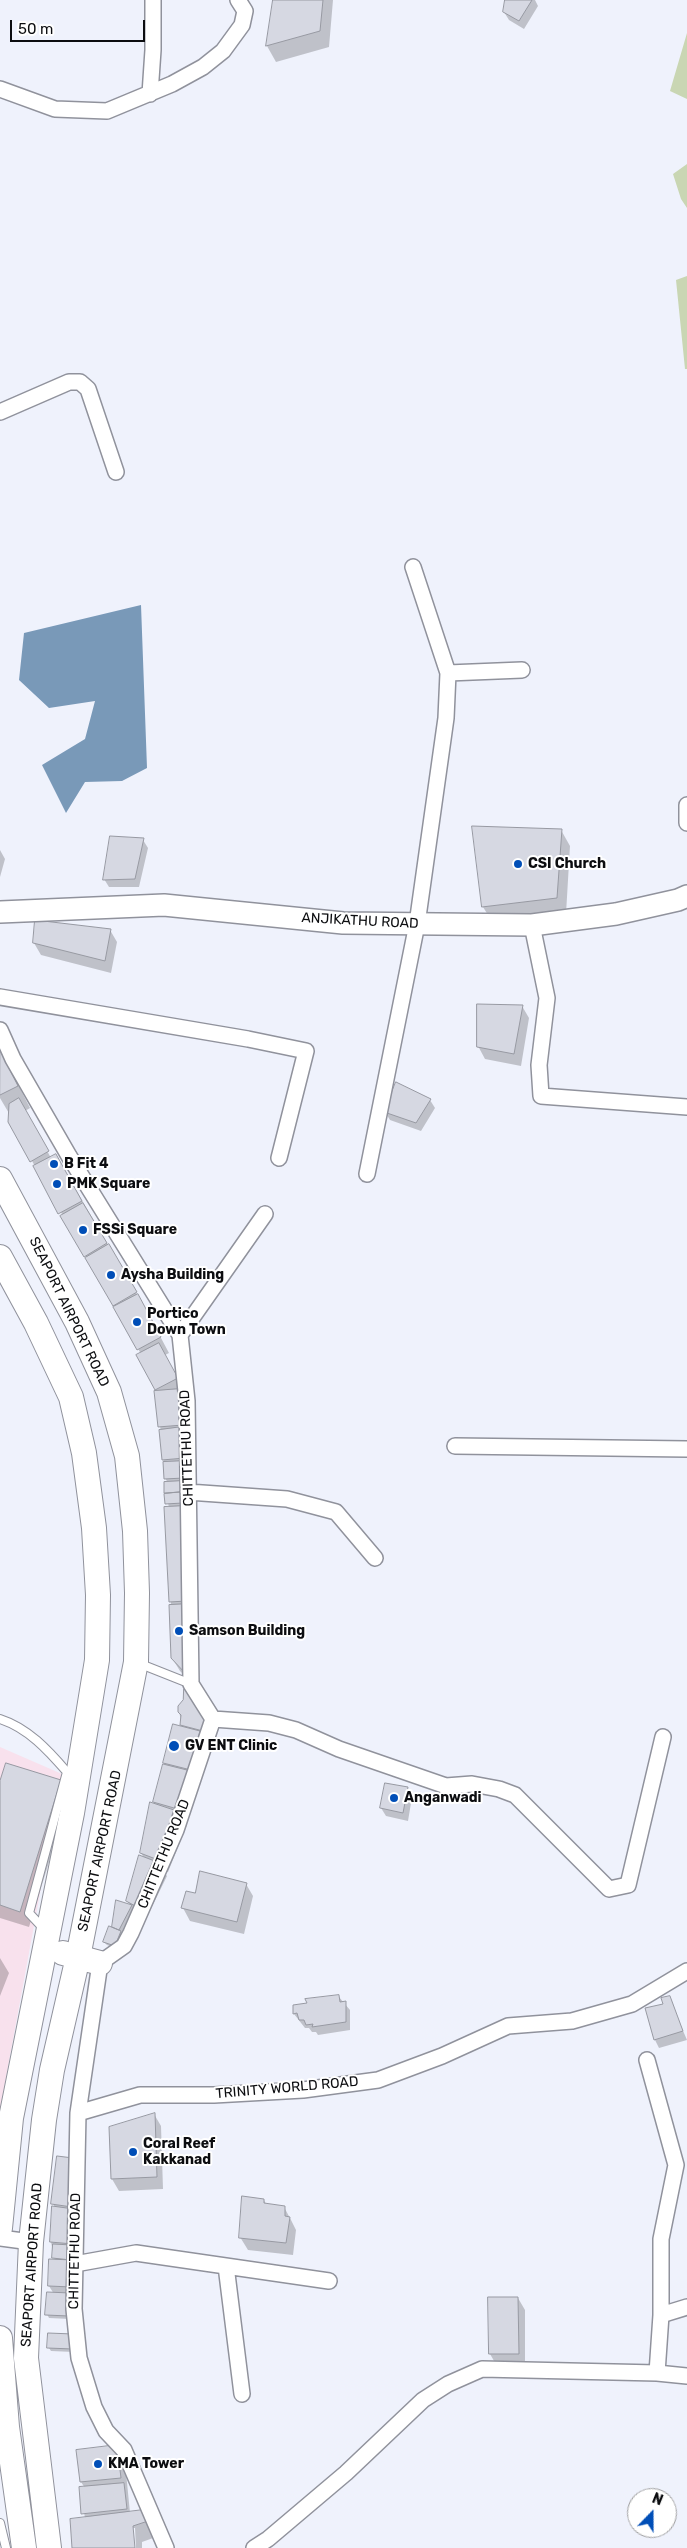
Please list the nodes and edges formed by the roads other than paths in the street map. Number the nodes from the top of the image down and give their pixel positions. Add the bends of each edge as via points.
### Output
1 (153, 0) edge
2 (238, 0) edge
3 (0, 89) edge
4 (150, 94) junction
5 (0, 412) edge
6 (116, 472) dead end
7 (414, 567) dead end
8 (522, 670) dead end
9 (448, 673) junction
10 (687, 805) edge
11 (687, 823) edge
12 (687, 896) edge
13 (0, 912) edge
14 (417, 924) junction
15 (532, 924) junction
16 (0, 997) edge
17 (0, 1030) edge
18 (687, 1107) edge
19 (279, 1158) dead end
20 (366, 1174) dead end
21 (0, 1179) edge
22 (265, 1214) dead end
23 (0, 1258) edge
24 (180, 1335) junction
25 (455, 1446) dead end
26 (687, 1448) edge
27 (188, 1492) junction
28 (375, 1558) dead end
29 (136, 1662) junction
30 (191, 1684) junction
31 (0, 1719) edge
32 (213, 1719) junction
33 (663, 1737) dead end
34 (47, 1941) junction
35 (89, 1960) junction
36 (687, 1971) edge
37 (647, 2060) dead end
38 (78, 2113) junction
39 (0, 2228) edge
40 (0, 2238) edge
41 (30, 2242) junction
42 (74, 2264) junction
43 (226, 2266) junction
44 (329, 2281) dead end
45 (687, 2308) edge
46 (661, 2316) junction
47 (0, 2338) edge
48 (657, 2373) junction
49 (687, 2376) edge
50 (242, 2394) dead end
51 (0, 2523) edge
52 (6, 2548) edge
53 (24, 2548) edge
54 (49, 2548) edge
55 (166, 2548) edge
56 (254, 2548) edge

1 - 4 street
2 - 4 street via 245,11 242,25 223,51 203,67
3 - 4 street via 55,109 77,111 107,111
5 - 6 street via 70,382 80,382 88,389
7 - 9 street
8 - 9 street
9 - 14 street via 446,718
10 - 11 street
12 - 15 street, ANJIKATHU ROAD via 616,914
13 - 14 street, ANJIKATHU ROAD via 164,905 344,924
14 - 15 street, ANJIKATHU ROAD
14 - 20 street
15 - 18 street via 547,998 539,1065 541,1096
16 - 19 street via 248,1039 306,1052
17 - 24 street, CHITTETHU ROAD via 13,1059 69,1156
21 - 29 main road, SEAPORT AIRPORT ROAD via 78,1322 109,1392 127,1456 135,1531 138,1593
22 - 24 street
23 - 34 main road via 71,1397 84,1452 94,1528 97,1660
24 - 27 street, CHITTETHU ROAD via 187,1401
25 - 26 street
27 - 28 street via 288,1499 336,1512
27 - 30 street, CHITTETHU ROAD
29 - 30 lane
29 - 35 main road, SEAPORT AIRPORT ROAD
30 - 32 street
31 - 34 lane via 16,1724 47,1749 67,1772 29,1913
32 - 33 street via 296,1730 339,1749 446,1786 472,1784 515,1795 610,1889 628,1885
32 - 35 street, CHITTETHU ROAD via 176,1830 131,1933 124,1946
34 - 35 main road
34 - 39 main road via 11,2118
35 - 38 street, CHITTETHU ROAD
35 - 41 main road, SEAPORT AIRPORT ROAD via 45,2112
36 - 38 street, TRINITY WORLD ROAD via 632,2004 572,2021 508,2026 378,2080 303,2090 140,2095
37 - 46 street via 676,2165 661,2239
38 - 42 street, CHITTETHU ROAD
40 - 41 street
41 - 54 main road, SEAPORT AIRPORT ROAD via 26,2358
42 - 43 street via 136,2253
42 - 55 street, CHITTETHU ROAD via 79,2358 106,2431 124,2450
43 - 44 street
43 - 50 street
45 - 46 street
46 - 48 street
47 - 53 main road via 7,2427
48 - 49 street
48 - 56 street via 482,2369 448,2384 424,2400 346,2473
51 - 52 lane

